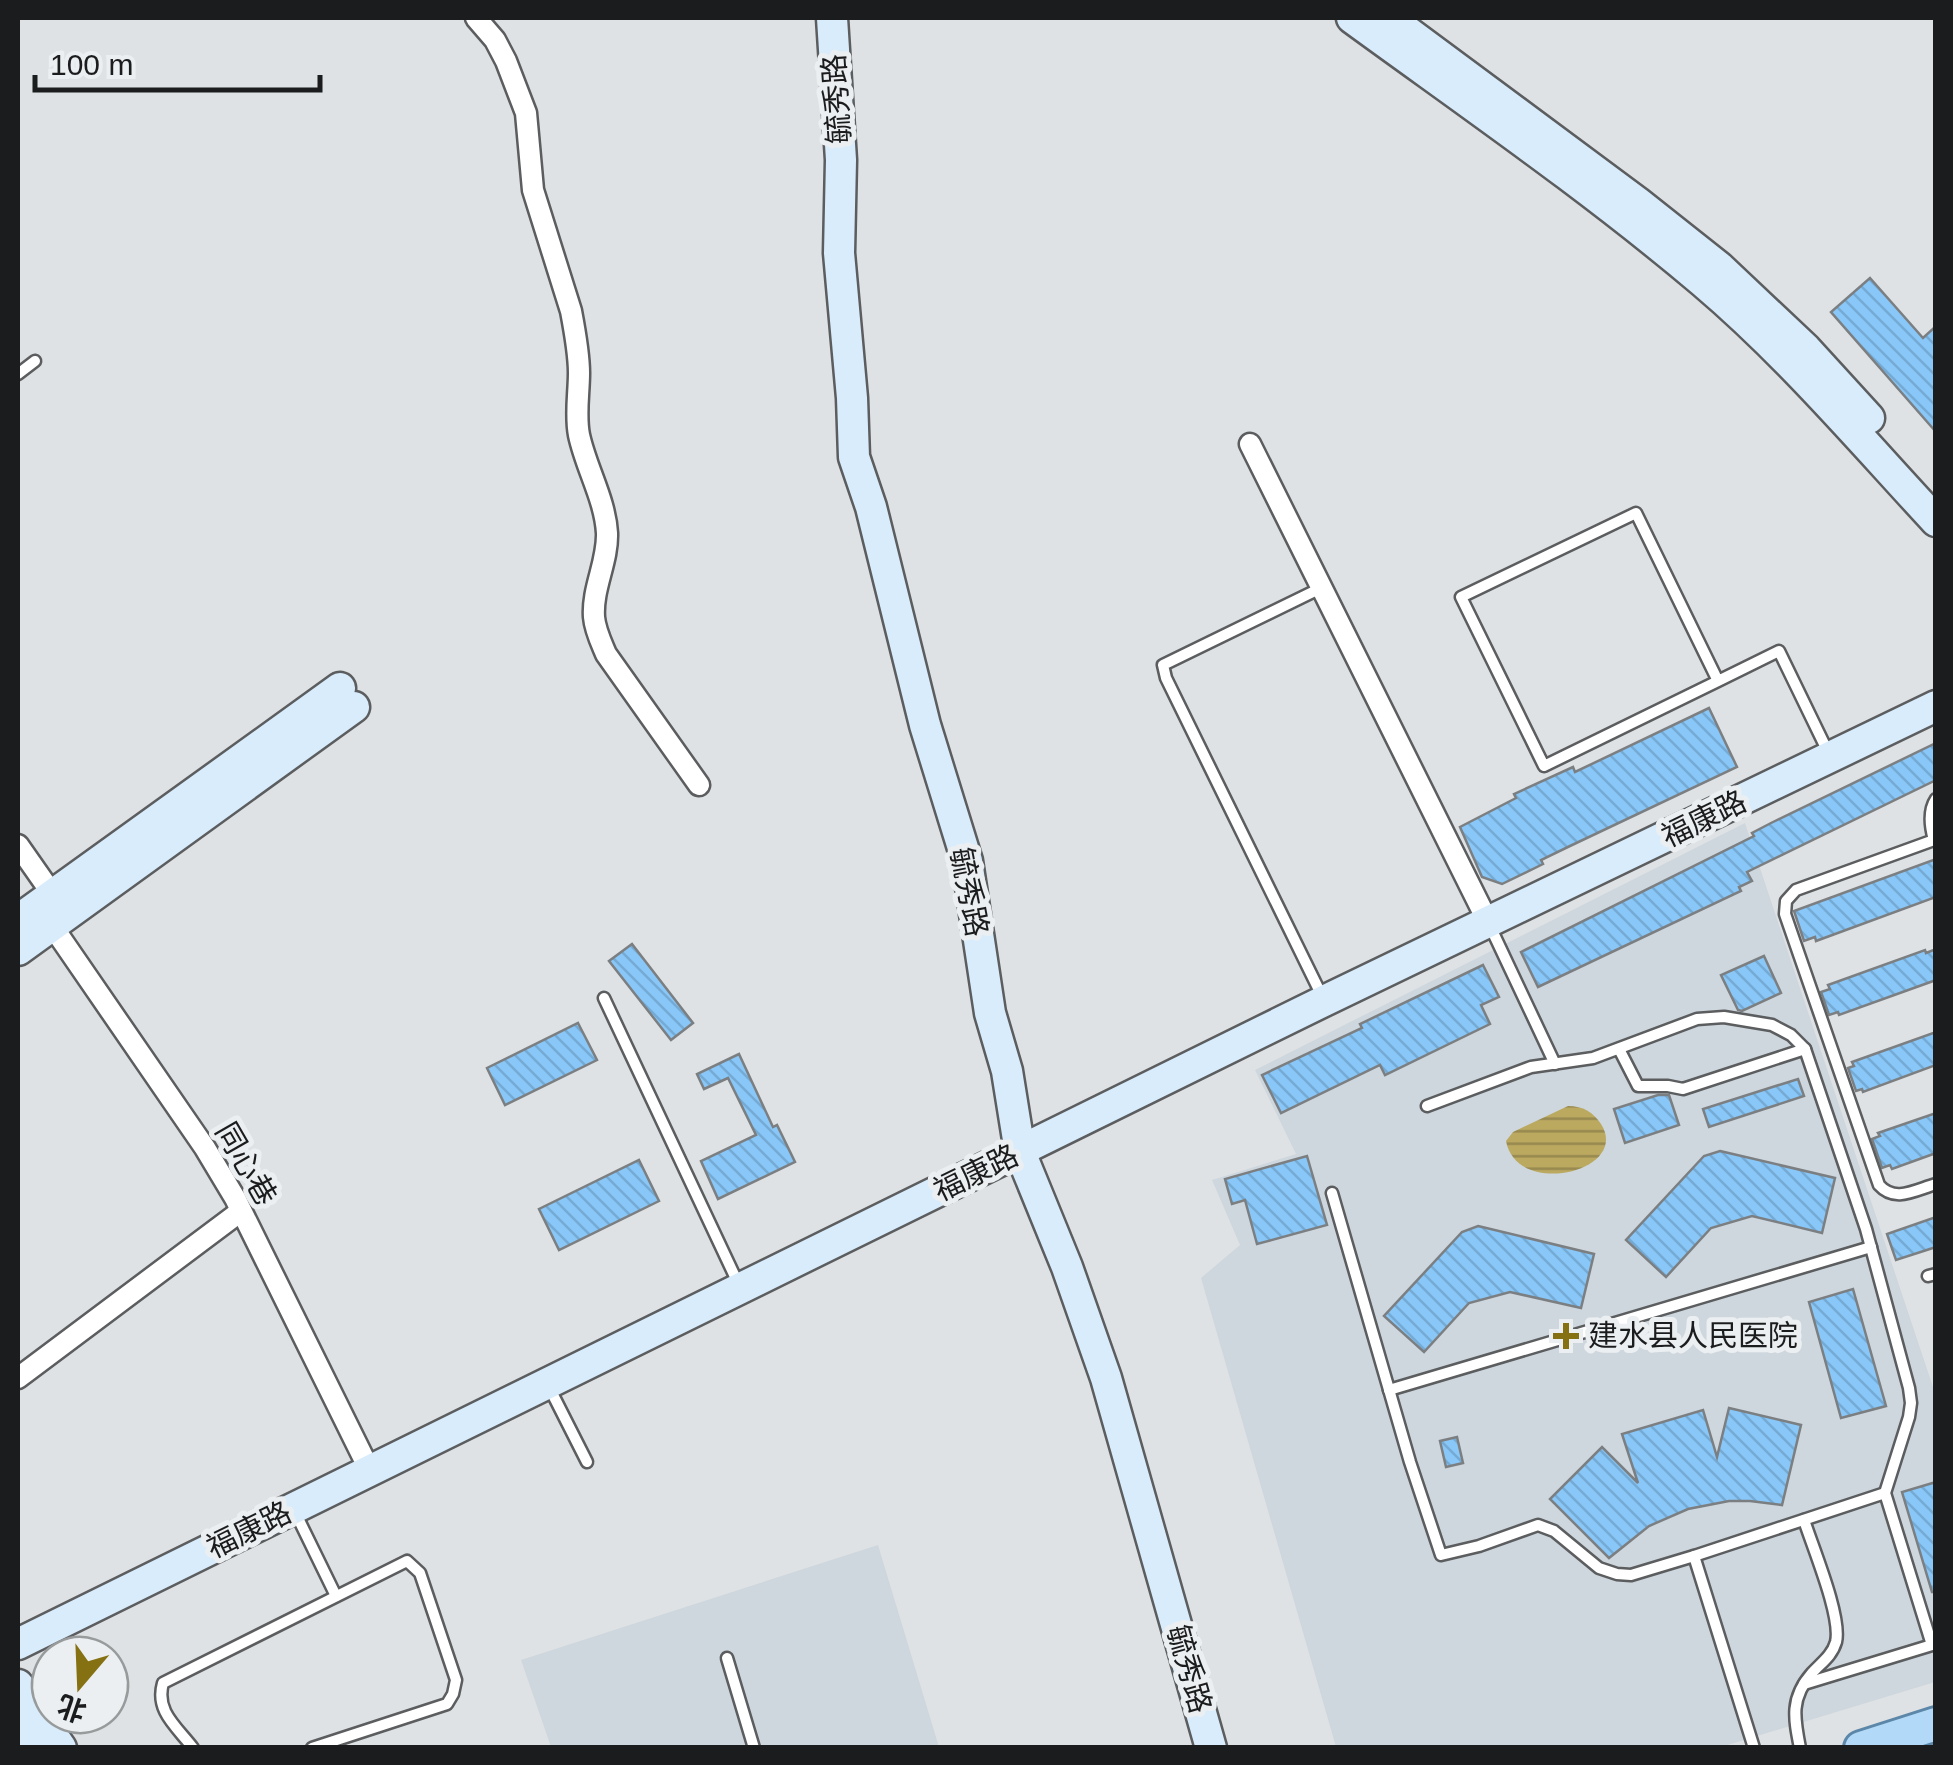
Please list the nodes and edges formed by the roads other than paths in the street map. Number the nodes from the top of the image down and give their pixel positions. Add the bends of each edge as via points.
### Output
1 (476, 18) edge
2 (832, 18) edge
3 (1352, 18) edge
4 (1388, 18) edge
5 (35, 362) dead end
6 (18, 374) edge
7 (1250, 444) dead end
8 (1936, 490) edge
9 (1936, 520) edge
10 (1322, 588) junction
11 (1718, 681) junction
12 (347, 698) dead end
13 (1936, 706) edge
14 (1831, 758) junction
15 (699, 785) dead end
16 (1936, 798) edge
17 (18, 845) edge
18 (40, 912) edge
19 (1488, 922) junction
20 (18, 950) edge
21 (604, 998) dead end
22 (1324, 1002) junction
23 (1619, 1048) junction
24 (1804, 1050) junction
25 (1555, 1064) junction
26 (1427, 1106) dead end
27 (1020, 1152) junction
28 (1936, 1184) edge
29 (1332, 1193) dead end
30 (241, 1211) junction
31 (1871, 1247) junction
32 (741, 1288) junction
33 (18, 1378) edge
34 (547, 1384) junction
35 (1389, 1390) junction
36 (586, 1462) dead end
37 (370, 1471) junction
38 (1885, 1493) junction
39 (293, 1508) junction
40 (1804, 1520) junction
41 (1694, 1556) junction
42 (336, 1596) junction
43 (18, 1644) edge
44 (727, 1658) dead end
45 (18, 1684) edge
46 (1804, 1684) junction
47 (1936, 1724) edge
48 (18, 1729) edge
49 (30, 1748) edge
50 (62, 1748) edge
51 (193, 1748) edge
52 (312, 1748) edge
53 (754, 1748) edge
54 (1212, 1748) edge
55 (1754, 1748) edge
56 (1800, 1748) edge
57 (1860, 1748) edge

1 - 15 street via 495,40 526,114 533,190 575,331 579,435 606,525 594,598 597,632
2 - 27 street, 毓秀路 via 854,457 966,861
3 - 9 street via 1705,284 1791,364
4 - 8 street via 1718,267
5 - 6 lane
7 - 10 street
10 - 19 street
10 - 22 lane via 1163,665
11 - 11 lane via 1636,512 1461,597 1544,766
11 - 14 lane via 1779,652
12 - 18 street
13 - 14 street, 福康路
14 - 19 street, 福康路
16 - 28 lane via 1934,840 1796,890 1784,906 1879,1185 1897,1196
17 - 18 street, 同心巷
18 - 20 street
18 - 30 street, 同心巷 via 205,1148
19 - 22 street, 福康路
19 - 25 lane
21 - 32 lane
22 - 27 street, 福康路
23 - 24 lane via 1724,1017 1782,1029
23 - 24 lane via 1638,1086 1682,1089
23 - 25 lane
24 - 31 lane
25 - 26 lane
27 - 32 street, 福康路
27 - 54 street, 毓秀路 via 1106,1378
29 - 35 lane
30 - 33 street
30 - 37 street, 同心巷
31 - 35 lane
31 - 38 lane via 1911,1404
32 - 34 street, 福康路
34 - 36 lane
34 - 37 street, 福康路
35 - 41 lane via 1441,1555 1538,1526 1554,1531 1598,1568 1618,1574
37 - 39 street, 福康路
38 - 40 lane
38 - 46 lane via 1932,1645
39 - 42 lane
39 - 43 street, 福康路
40 - 41 lane
40 - 46 lane via 1838,1630 1832,1653
41 - 55 lane
42 - 51 lane via 164,1683 162,1708
42 - 52 lane via 407,1561 420,1573 455,1688 446,1704
44 - 53 lane
45 - 50 street
46 - 56 lane via 1793,1716
47 - 57 main road
48 - 49 street

